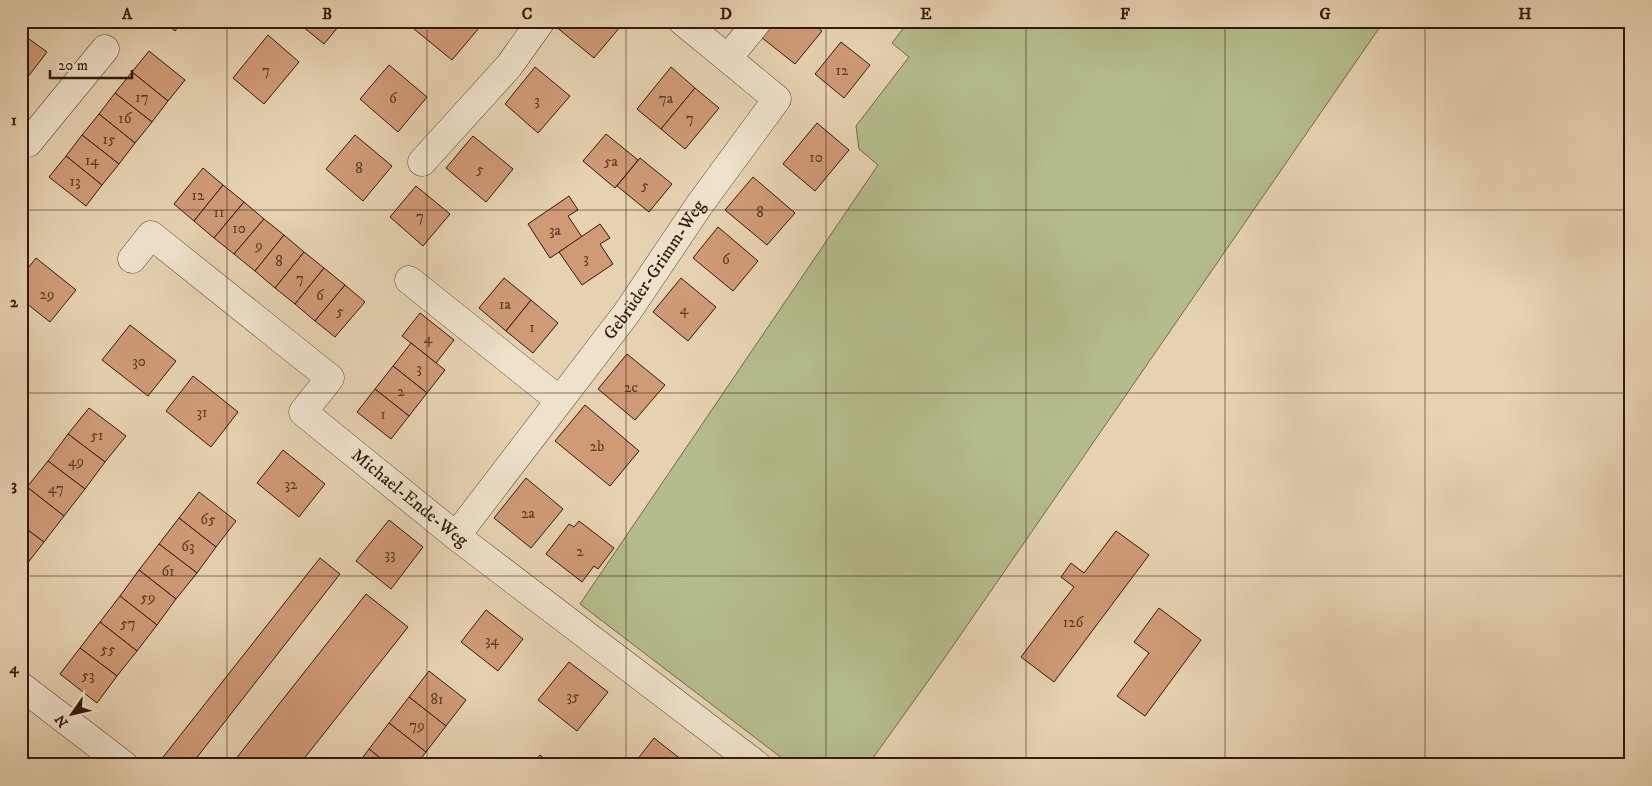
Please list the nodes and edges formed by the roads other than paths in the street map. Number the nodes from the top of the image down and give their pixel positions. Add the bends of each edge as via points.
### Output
1 (541, 21) edge
2 (682, 21) edge
3 (758, 21) edge
4 (105, 50) dead end
5 (728, 58) junction
6 (21, 138) edge
7 (422, 162) dead end
8 (132, 259) dead end
9 (409, 280) dead end
10 (559, 400) junction
11 (456, 536) junction
12 (21, 686) edge
13 (124, 765) edge
14 (757, 765) edge

1 - 7 street via 508,66
2 - 5 street, Gebrüder-Grimm-Weg
3 - 5 street
4 - 6 street via 28,143
5 - 10 street, Gebrüder-Grimm-Weg via 777,99 700,204 626,314
8 - 11 street, Michael-Ende-Weg via 151,235 330,378 303,412
9 - 10 street
10 - 11 street, Gebrüder-Grimm-Weg
11 - 14 street, Michael-Ende-Weg
12 - 13 street

